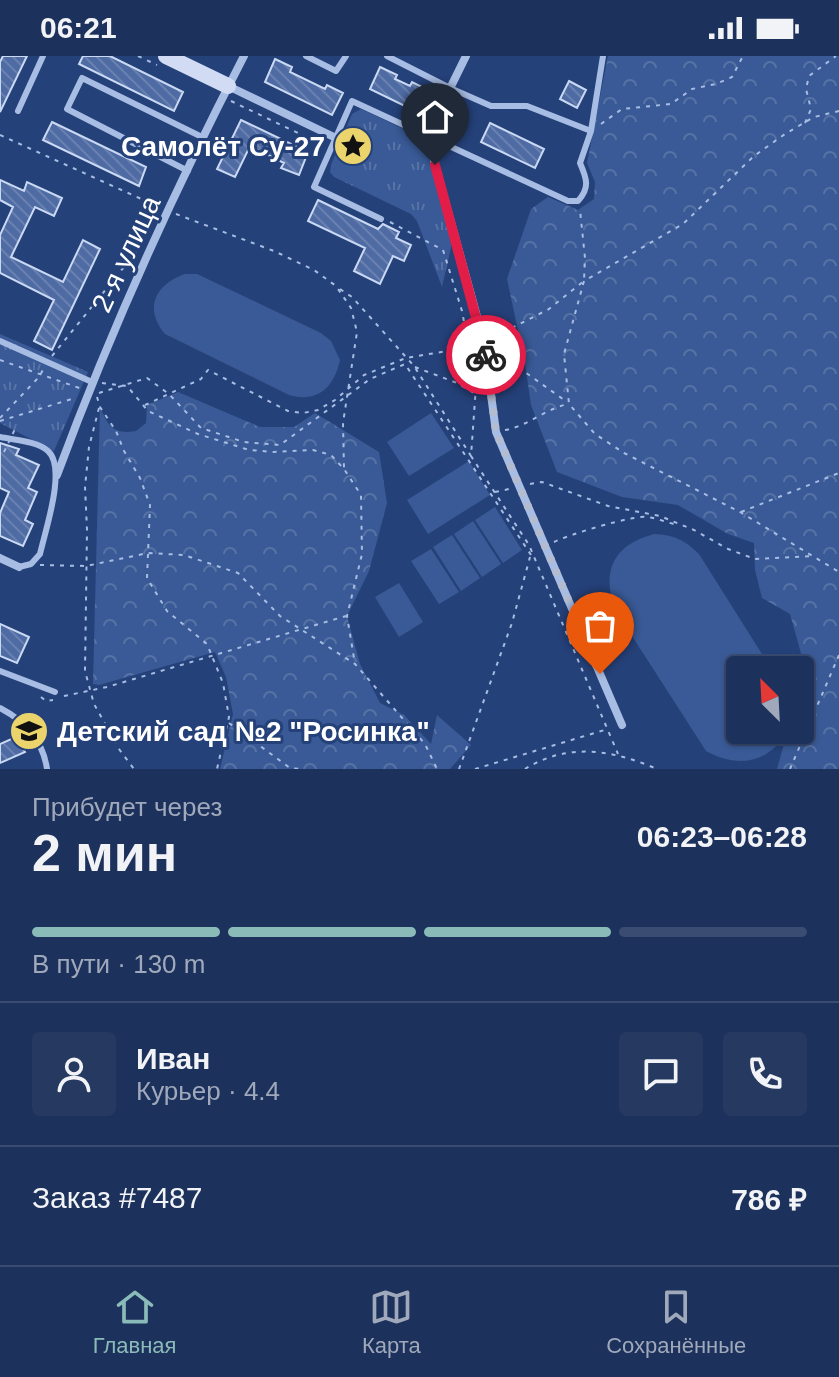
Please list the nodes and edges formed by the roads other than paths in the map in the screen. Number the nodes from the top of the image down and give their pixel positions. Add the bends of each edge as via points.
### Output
1 (43, 56) edge
2 (244, 56) edge
3 (306, 56) edge
4 (346, 56) edge
5 (387, 56) edge
6 (466, 56) edge
7 (603, 56) edge
8 (164, 62) edge
9 (450, 88) junction
10 (226, 92) junction
11 (18, 111) dead end
12 (591, 131) junction
13 (427, 135) junction
14 (204, 138) junction
15 (336, 138) junction
16 (188, 171) junction
17 (381, 219) dead end
18 (0, 341) edge
19 (92, 382) junction
20 (0, 437) edge
21 (57, 475) junction
22 (0, 558) edge
23 (19, 567) joint
24 (0, 671) edge
25 (55, 692) road end
26 (0, 708) edge
27 (622, 725) road end
28 (47, 769) edge

1 - 11 lane
2 - 10 street, 2-я улица
3 - 4 lane via 336,71
5 - 9 lane
6 - 9 street
7 - 12 lane
8 - 10 street
9 - 12 lane via 491,106 527,106
9 - 13 street
10 - 14 street, 2-я улица
10 - 15 street
12 - 13 lane via 580,163 588,180 578,201 568,201
13 - 15 lane via 352,101
13 - 27 street via 484,342 496,432
14 - 16 street, 2-я улица
14 - 16 lane via 82,78 67,109
15 - 17 lane via 314,187
16 - 19 street, 2-я улица
18 - 19 lane
19 - 21 street, 2-я улица via 92,394
20 - 21 lane via 43,448 52,455
21 - 23 lane via 40,554
22 - 23 street
24 - 25 lane
26 - 28 lane via 34,734

